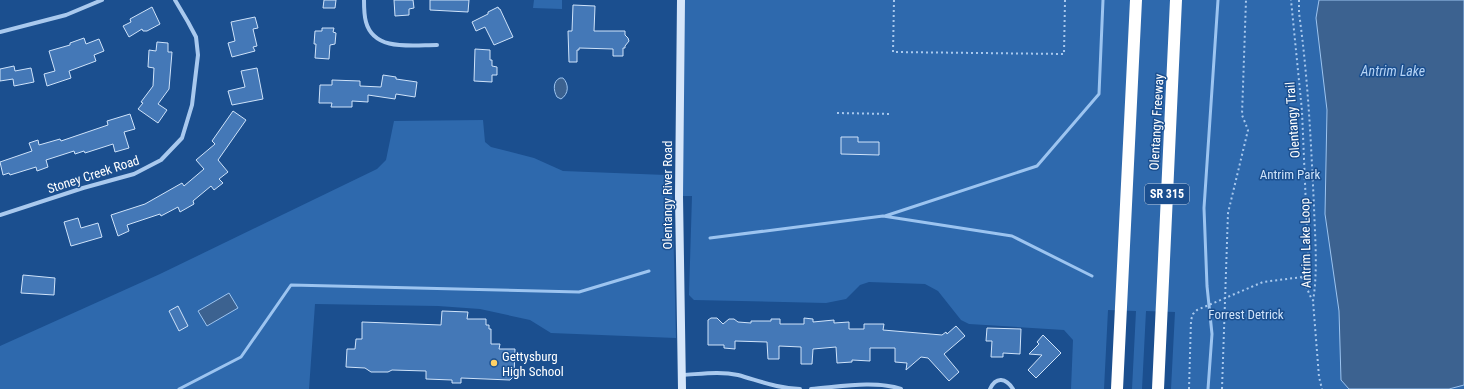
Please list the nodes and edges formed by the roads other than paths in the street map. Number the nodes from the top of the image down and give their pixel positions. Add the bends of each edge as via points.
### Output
1 (102, 0) edge
2 (175, 0) edge
3 (364, 0) edge
4 (682, 0) edge
5 (1136, 0) edge
6 (1176, 0) edge
7 (0, 32) edge
8 (437, 45) dead end
9 (0, 215) edge
10 (682, 375) junction
11 (682, 389) edge
12 (784, 389) edge
13 (800, 389) edge
14 (811, 389) edge
15 (901, 389) edge
16 (990, 389) edge
17 (1013, 389) edge
18 (1117, 389) edge
19 (1158, 389) edge

1 - 7 street via 66,15
2 - 9 street, Stoney Creek Road via 196,38 198,55 192,105 182,138 161,160 134,174
3 - 8 street via 366,22 380,41 397,45
4 - 10 main road, Olentangy River Road via 679,196
5 - 18 highway, Olentangy Freeway / SR 315
6 - 19 highway, Olentangy Freeway / SR 315
10 - 11 main road, Olentangy River Road
10 - 12 street via 738,375
12 - 13 street
14 - 15 street via 870,385
16 - 17 street via 998,380 1004,380

